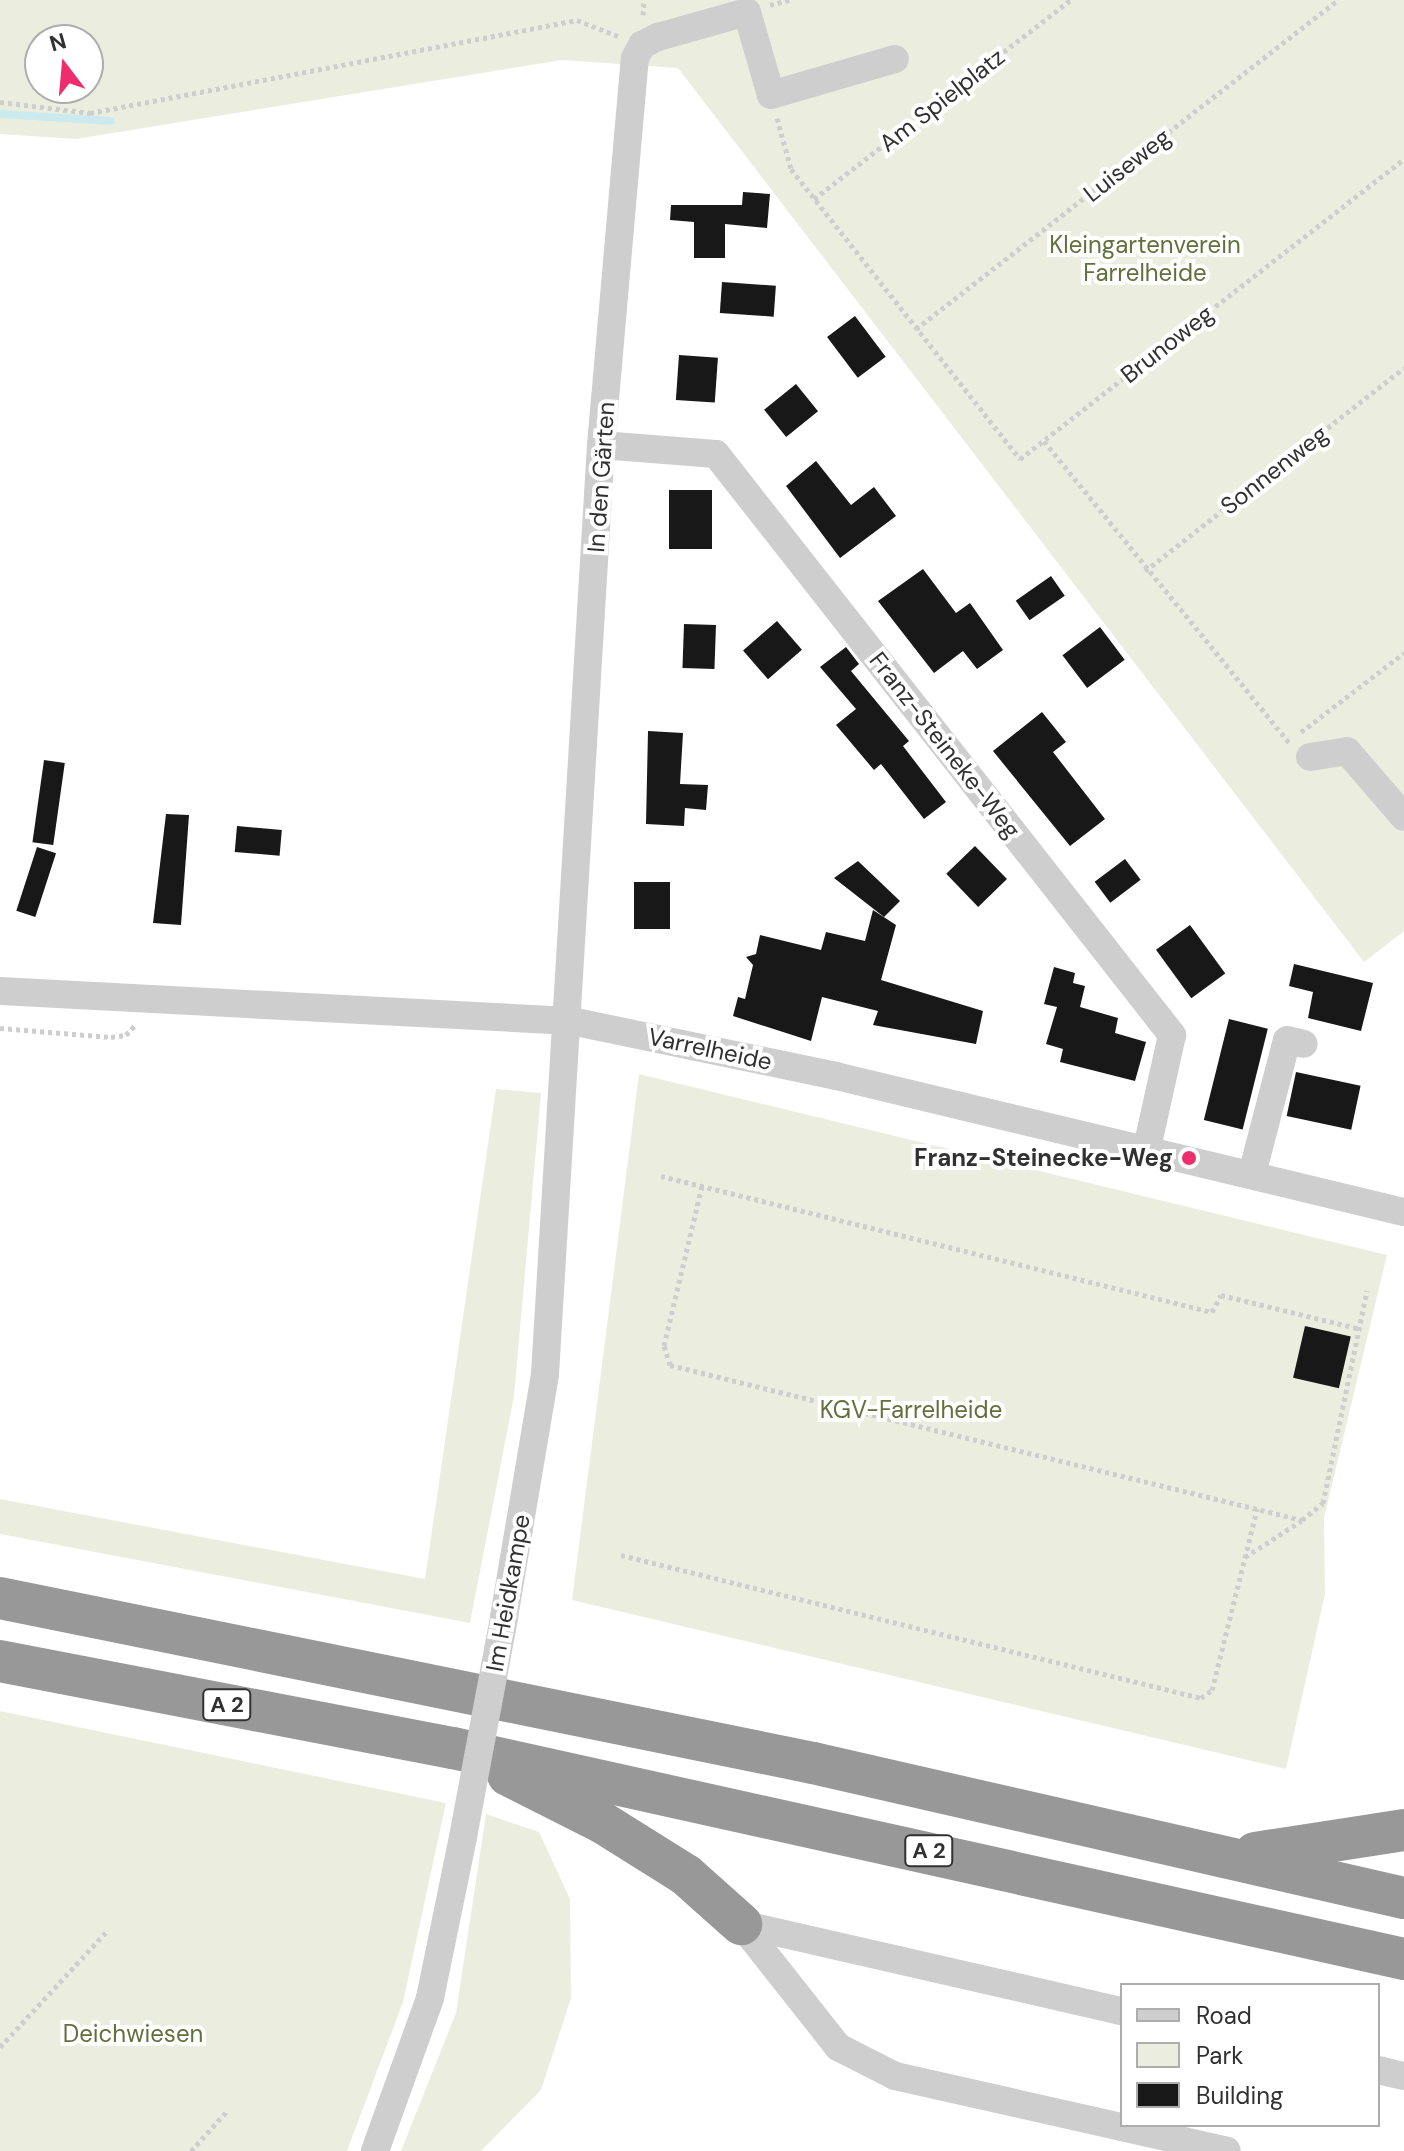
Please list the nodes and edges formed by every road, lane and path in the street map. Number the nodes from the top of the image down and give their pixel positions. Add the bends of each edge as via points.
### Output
1 (1071, 0) edge
2 (1338, 0) edge
3 (642, 45) junction
4 (895, 59) dead end
5 (771, 95) junction
6 (0, 102) edge
7 (1404, 159) edge
8 (814, 199) junction
9 (916, 329) junction
10 (1404, 368) edge
11 (1044, 441) junction
12 (601, 445) junction
13 (1145, 571) junction
14 (1404, 653) edge
15 (1298, 750) junction
16 (1404, 817) edge
17 (0, 991) edge
18 (144, 995) junction
19 (571, 1021) junction
20 (0, 1028) edge
21 (1304, 1044) dead end
22 (1147, 1148) junction
23 (1252, 1174) junction
24 (661, 1176) dead end
25 (702, 1186) junction
26 (1403, 1209) edge
27 (1367, 1290) dead end
28 (1361, 1329) junction
29 (1257, 1509) junction
30 (1302, 1520) junction
31 (621, 1555) dead end
32 (1245, 1557) junction
33 (0, 1598) edge
34 (0, 1661) edge
35 (453, 1748) junction
36 (1404, 1830) edge
37 (1224, 1857) junction
38 (1404, 1898) edge
39 (741, 1924) junction
40 (107, 1931) dead end
41 (1404, 1959) edge
42 (1120, 2011) edge
43 (0, 2047) edge
44 (1380, 2070) edge
45 (1404, 2076) edge
46 (228, 2110) dead end
47 (1120, 2127) edge
48 (1121, 2127) edge
49 (191, 2151) edge
50 (375, 2151) edge
51 (1227, 2151) edge

1 - 8 path, Am Spielplatz
2 - 9 path, Luiseweg
3 - 5 street via 747,12
3 - 6 path via 577,20 90,113
3 - 12 street, In den Gärten via 635,58
4 - 5 street
5 - 8 path via 791,169
7 - 11 path, Brunoweg
8 - 9 path
9 - 11 path, Brunoweg via 1020,459
10 - 13 path, Sonnenweg
11 - 13 path
12 - 19 street, In den Gärten
12 - 22 street, Franz-Steineke-Weg via 716,454 1172,1035
13 - 15 path
14 - 15 path
15 - 16 street via 1347,751
17 - 18 street, Varrelheide
18 - 19 street, Varrelheide
18 - 20 path via 142,1015 126,1035
19 - 22 street, Varrelheide
19 - 50 street, Im Heidkampe, bridge via 545,1374 504,1617 430,1998
21 - 23 street via 1287,1040
22 - 23 street, Varrelheide
23 - 26 street, Varrelheide
24 - 25 path
25 - 28 path via 1212,1312 1221,1295
25 - 29 path via 664,1346 670,1365
27 - 28 path
28 - 30 path via 1323,1503
29 - 30 path
29 - 32 path
30 - 32 path
31 - 32 path via 1201,1698 1212,1690
33 - 37 highway via 813,1763
34 - 35 highway, A 2
35 - 39 highway via 615,1830 686,1875
35 - 41 highway, A 2
36 - 37 highway
37 - 38 highway
39 - 42 street
39 - 47 street via 838,2047 895,2076
40 - 43 path
44 - 45 street
46 - 49 path
48 - 51 street

